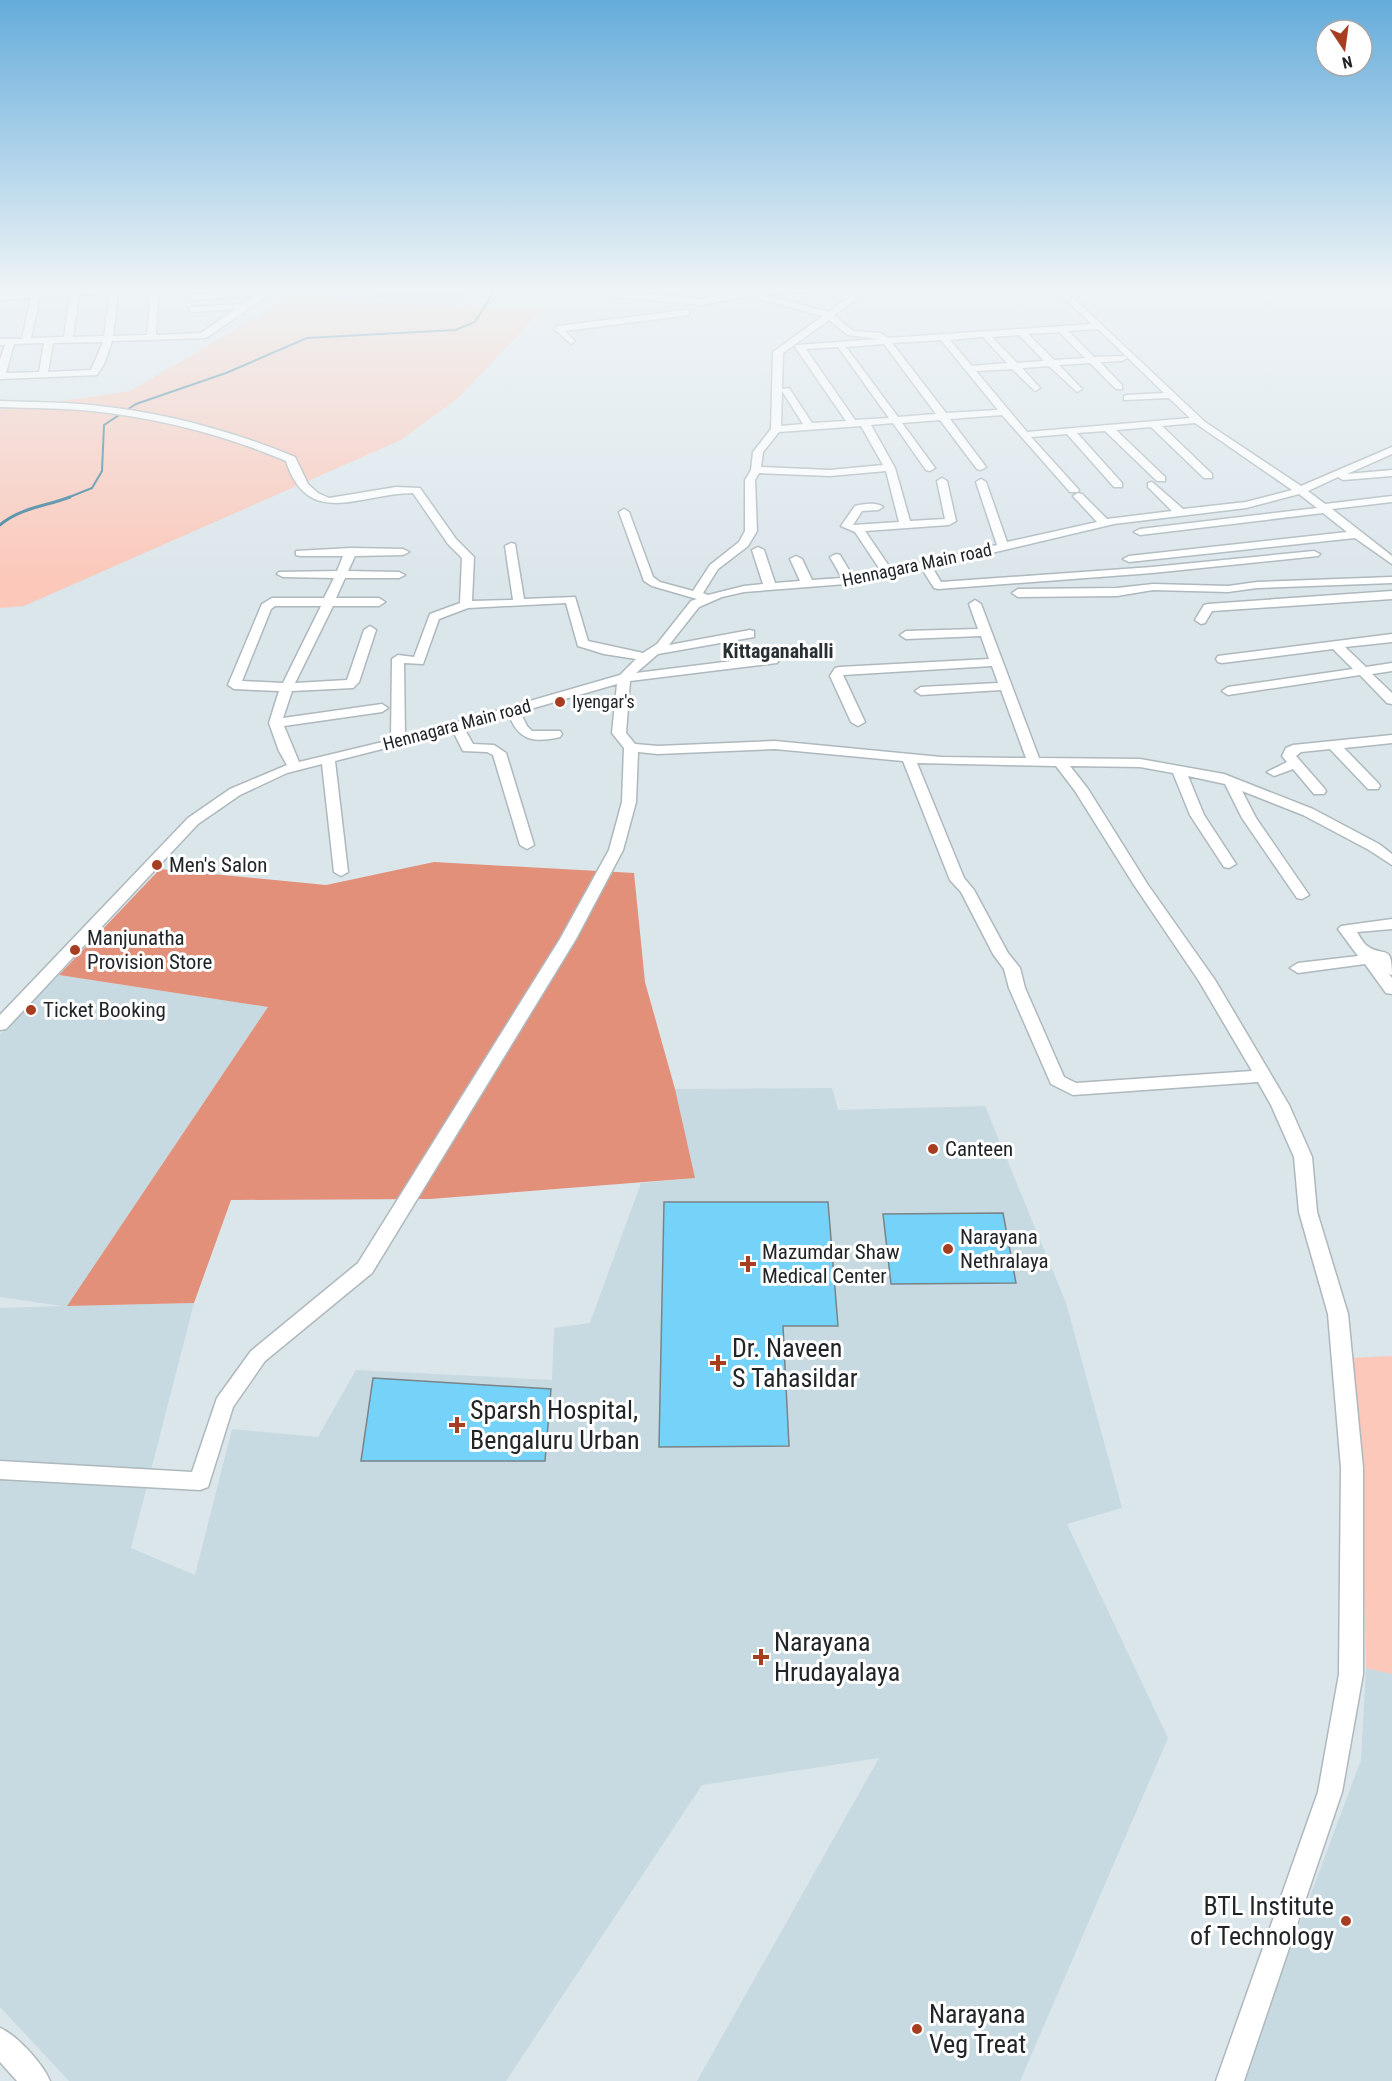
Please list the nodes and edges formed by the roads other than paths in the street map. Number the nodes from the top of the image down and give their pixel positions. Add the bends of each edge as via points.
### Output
1 (777, 384) edge
2 (825, 384) edge
3 (869, 384) edge
4 (918, 384) edge
5 (981, 384) edge
6 (1031, 384) edge
7 (1072, 384) edge
8 (1116, 384) edge
9 (1160, 384) edge
10 (1119, 387) dead end
11 (1035, 388) dead end
12 (1077, 389) dead end
13 (786, 390) dead end
14 (1171, 395) junction
15 (1126, 398) dead end
16 (0, 404) edge
17 (1004, 412) junction
18 (942, 417) junction
19 (895, 420) junction
20 (1197, 420) junction
21 (864, 422) junction
22 (852, 423) junction
23 (1154, 424) junction
24 (809, 426) junction
25 (1108, 428) junction
26 (776, 429) junction
27 (1069, 431) junction
28 (1024, 435) junction
29 (1392, 450) edge
30 (1377, 458) junction
31 (1392, 458) edge
32 (981, 467) dead end
33 (890, 468) junction
34 (930, 468) dead end
35 (756, 470) junction
36 (1392, 472) edge
37 (1208, 476) dead end
38 (1330, 477) junction
39 (942, 481) dead end
40 (981, 482) dead end
41 (1118, 485) dead end
42 (1300, 490) junction
43 (1392, 499) edge
44 (878, 507) dead end
45 (1323, 510) junction
46 (1208, 511) junction
47 (624, 512) dead end
48 (1182, 514) junction
49 (1105, 524) junction
50 (905, 525) junction
51 (859, 530) junction
52 (1140, 532) dead end
53 (1357, 534) junction
54 (1234, 535) junction
55 (511, 546) dead end
56 (1003, 547) junction
57 (758, 550) dead end
58 (351, 551) junction
59 (403, 552) dead end
60 (300, 553) dead end
61 (1314, 554) dead end
62 (836, 557) dead end
63 (796, 559) dead end
64 (1129, 559) dead end
65 (1259, 560) junction
66 (1392, 561) edge
67 (925, 565) junction
68 (888, 573) junction
69 (283, 574) dead end
70 (341, 575) junction
71 (399, 575) dead end
72 (1392, 580) edge
73 (850, 581) junction
74 (808, 585) junction
75 (770, 587) junction
76 (1018, 593) dead end
77 (1392, 595) edge
78 (702, 596) junction
79 (328, 602) junction
80 (379, 602) dead end
81 (519, 603) junction
82 (975, 604) dead end
83 (466, 605) junction
84 (1201, 620) dead end
85 (370, 630) dead end
86 (985, 632) junction
87 (750, 634) dead end
88 (906, 635) dead end
89 (1392, 638) edge
90 (1336, 645) junction
91 (650, 654) junction
92 (1222, 658) dead end
93 (773, 660) dead end
94 (998, 662) junction
95 (1392, 667) edge
96 (1362, 671) junction
97 (624, 678) junction
98 (1007, 686) junction
99 (287, 687) junction
100 (921, 691) dead end
101 (1228, 691) dead end
102 (1392, 700) edge
103 (382, 708) dead end
104 (513, 710) junction
105 (858, 722) dead end
106 (276, 723) junction
107 (457, 726) junction
108 (555, 735) dead end
109 (1392, 739) edge
110 (398, 742) junction
111 (1333, 744) junction
112 (631, 748) junction
113 (908, 758) junction
114 (328, 760) junction
115 (1034, 762) junction
116 (1060, 762) junction
117 (1294, 764) junction
118 (296, 768) junction
119 (1179, 770) junction
120 (1274, 772) dead end
121 (1230, 782) junction
122 (1373, 786) dead end
123 (1319, 791) dead end
124 (527, 846) dead end
125 (1392, 861) edge
126 (1229, 864) dead end
127 (341, 872) dead end
128 (1302, 895) dead end
129 (1392, 924) edge
130 (1365, 954) junction
131 (1298, 968) dead end
132 (1392, 969) edge
133 (1392, 989) edge
134 (0, 1025) edge
135 (1264, 1076) junction
136 (0, 1470) edge
137 (0, 2042) edge
138 (36, 2081) edge
139 (1230, 2081) edge

1 - 26 street
2 - 22 street
3 - 19 street
4 - 18 street
5 - 17 street
6 - 11 street
7 - 12 street
8 - 10 street
9 - 14 street
13 - 24 street
14 - 15 street
14 - 20 street
16 - 83 street via 118,412 204,430 291,459 300,483 317,498 328,501 416,490 453,545 468,557
17 - 18 street
17 - 28 street
18 - 19 street
18 - 32 street
19 - 21 street
19 - 34 street
20 - 23 street
20 - 42 street
21 - 22 street
21 - 33 street
22 - 24 street
23 - 25 street
23 - 37 street
24 - 26 street
25 - 27 street
25 - 48 street
26 - 35 street via 758,452
27 - 28 street
27 - 41 street
28 - 49 street
29 - 30 street, Hennagara Main road
30 - 31 street
30 - 38 street, Hennagara Main road
33 - 35 street via 830,473
33 - 50 street
35 - 78 street via 750,480 751,531 744,544 714,567
36 - 38 street
38 - 42 street, Hennagara Main road
39 - 50 street via 951,521
40 - 56 street
42 - 45 street
42 - 46 street, Hennagara Main road
43 - 45 street
44 - 51 street via 859,508 846,526
45 - 53 street
45 - 54 street
46 - 48 street, Hennagara Main road
46 - 54 street
47 - 78 street via 648,579
48 - 49 street, Hennagara Main road
49 - 56 street, Hennagara Main road
50 - 51 street
51 - 68 street
52 - 54 street
53 - 54 street
53 - 66 street
54 - 64 street
54 - 65 street
55 - 81 street
56 - 67 street, Hennagara Main road
57 - 75 street
58 - 59 street
58 - 60 street
58 - 70 street
61 - 65 street
62 - 73 street
63 - 74 street
65 - 67 street via 940,590
67 - 68 street, Hennagara Main road
68 - 73 street, Hennagara Main road
69 - 70 street
70 - 71 street
70 - 79 street
72 - 76 street via 1257,585 1228,590 1153,587 1117,592
73 - 74 street, Hennagara Main road
74 - 75 street, Hennagara Main road
75 - 78 street, Hennagara Main road
77 - 84 street via 1219,606 1208,608
78 - 91 street, Hennagara Main road
79 - 80 street
79 - 99 street
79 - 99 street via 272,602 266,607 234,685
81 - 83 street
81 - 91 street via 571,599 582,643 604,650
82 - 86 street
83 - 110 street via 434,617 419,661 398,660
85 - 99 street via 349,685
86 - 88 street
86 - 94 street
87 - 91 street
89 - 90 street
90 - 92 street
90 - 96 street
91 - 97 street, Hennagara Main road
93 - 97 street
94 - 98 street
94 - 105 street via 839,671 836,676
95 - 96 street
96 - 101 street
96 - 102 street
97 - 104 street, Hennagara Main road
97 - 112 street via 619,733
98 - 100 street
98 - 115 street
99 - 106 street
103 - 106 street
104 - 107 street, Hennagara Main road
104 - 108 street via 525,735
106 - 118 street
107 - 110 street, Hennagara Main road
107 - 124 street via 468,748 489,748 499,753
109 - 111 street
110 - 114 street, Hennagara Main road
111 - 117 street via 1292,751 1289,756
111 - 122 street
112 - 113 street via 775,745
112 - 136 street via 629,802 616,850 568,939 365,1268 258,1356 224,1404 200,1481
113 - 115 street
113 - 135 street via 957,880 967,890 1012,968 1057,1080 1073,1089
114 - 118 street, Hennagara Main road
114 - 127 street
115 - 116 street
116 - 119 street via 1140,763
116 - 135 street via 1207,980
117 - 120 street
117 - 123 street
118 - 134 street, Hennagara Main road via 282,770 235,792 193,821
119 - 121 street
119 - 126 street via 1197,815
121 - 125 street via 1308,812 1374,847
121 - 128 street via 1249,818
129 - 130 street via 1346,929
130 - 131 street
130 - 132 street via 1381,955
130 - 133 street
135 - 139 street via 1303,1157 1308,1212 1338,1314 1352,1468 1351,1674 1330,1792
137 - 138 street

